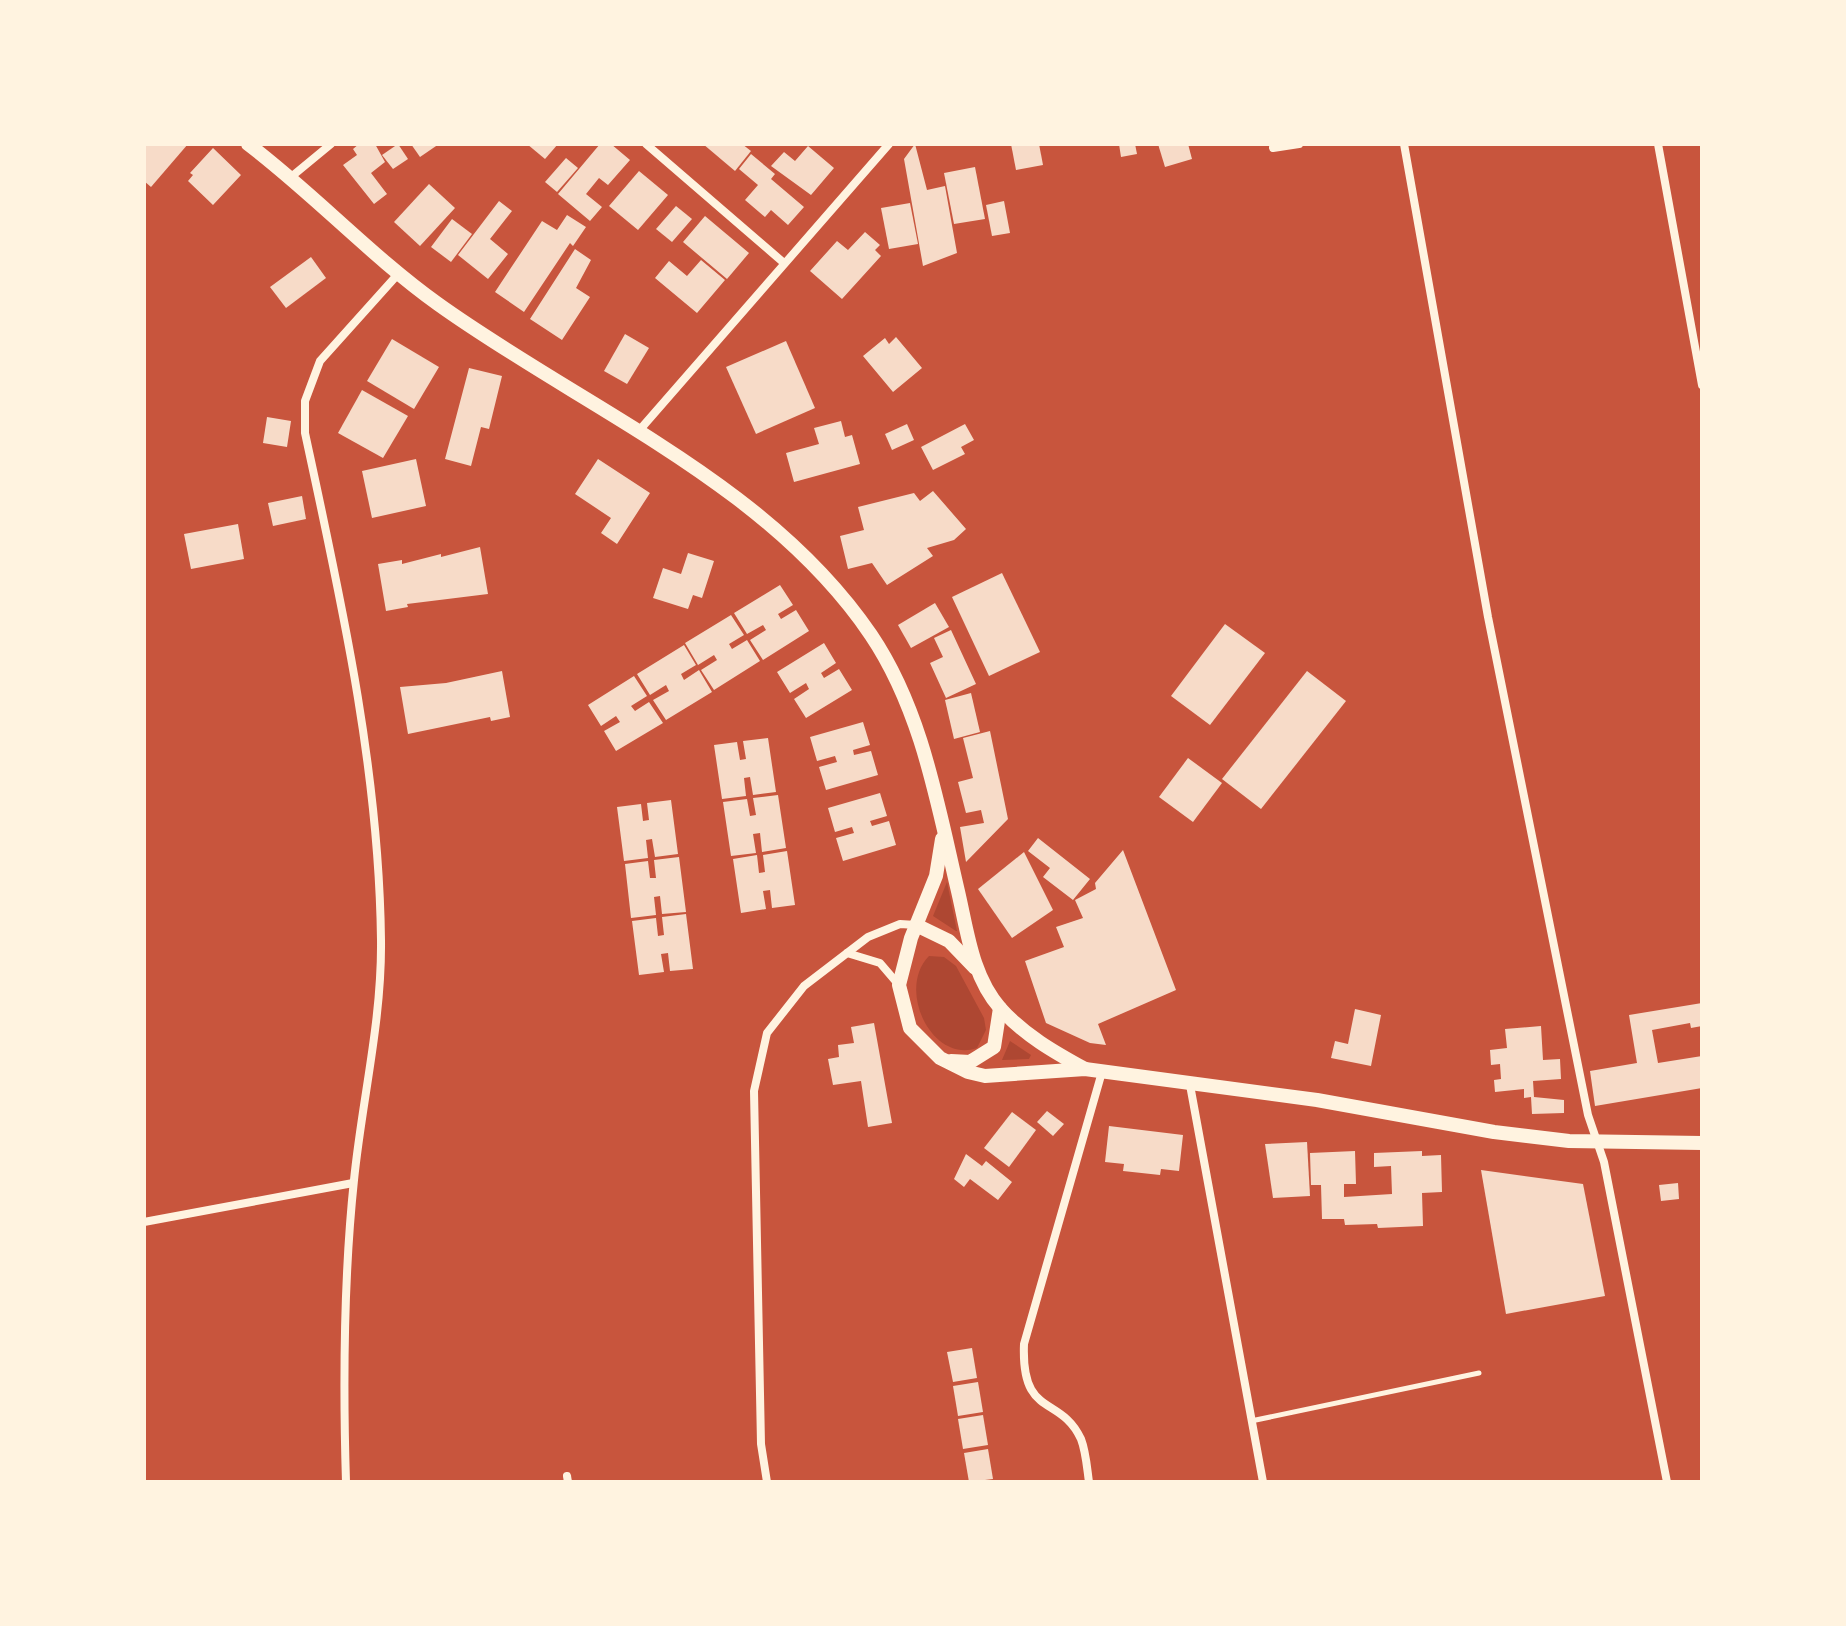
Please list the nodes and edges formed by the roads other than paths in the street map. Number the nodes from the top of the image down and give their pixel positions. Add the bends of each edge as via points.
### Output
1 (248, 144) edge
2 (331, 144) edge
3 (646, 144) edge
4 (889, 144) edge
5 (1299, 144) edge
6 (1404, 144) edge
7 (1658, 144) edge
8 (1273, 148) dead end
9 (291, 177) junction
10 (784, 263) junction
11 (399, 272) junction
12 (1702, 385) edge
13 (637, 433) junction
14 (943, 829) junction
15 (916, 925) junction
16 (940, 935) junction
17 (847, 953) junction
18 (905, 954) junction
19 (977, 972) junction
20 (899, 985) junction
21 (1000, 1008) junction
22 (940, 1058) junction
23 (1085, 1069) junction
24 (1102, 1072) junction
25 (1190, 1085) junction
26 (1595, 1141) junction
27 (1702, 1143) edge
28 (353, 1183) junction
29 (144, 1222) edge
30 (1479, 1373) dead end
31 (1251, 1421) junction
32 (346, 1482) edge
33 (767, 1482) edge
34 (1089, 1482) edge
35 (1263, 1482) edge
36 (1667, 1482) edge

1 - 9 main road
2 - 9 street
3 - 10 street
4 - 10 street
5 - 8 street
6 - 26 street via 1488,617
7 - 12 street
9 - 11 main road
10 - 13 street
11 - 13 main road via 507,351
11 - 28 street via 320,361 305,401 305,433 364,723 380,925 378,1021
13 - 14 main road via 747,504 843,597 887,662 910,709
14 - 15 main road via 936,876
14 - 19 main road
15 - 16 main road
15 - 17 street via 882,929
15 - 18 main road
16 - 18 main road
16 - 19 main road
17 - 20 street via 880,963
17 - 33 street via 804,986 767,1033 754,1091 761,1444
18 - 20 main road
19 - 21 main road
20 - 22 main road via 910,1028
21 - 22 main road via 994,1047 983,1057 970,1062
21 - 23 main road via 1049,1050
22 - 23 main road via 985,1076
23 - 24 main road
24 - 25 main road
24 - 34 street via 1024,1344 1023,1368 1038,1400 1080,1438
25 - 26 main road via 1317,1100 1494,1132
25 - 31 street
26 - 27 main road
26 - 36 street via 1604,1162
28 - 29 street
28 - 32 street
30 - 31 lane
31 - 35 street

